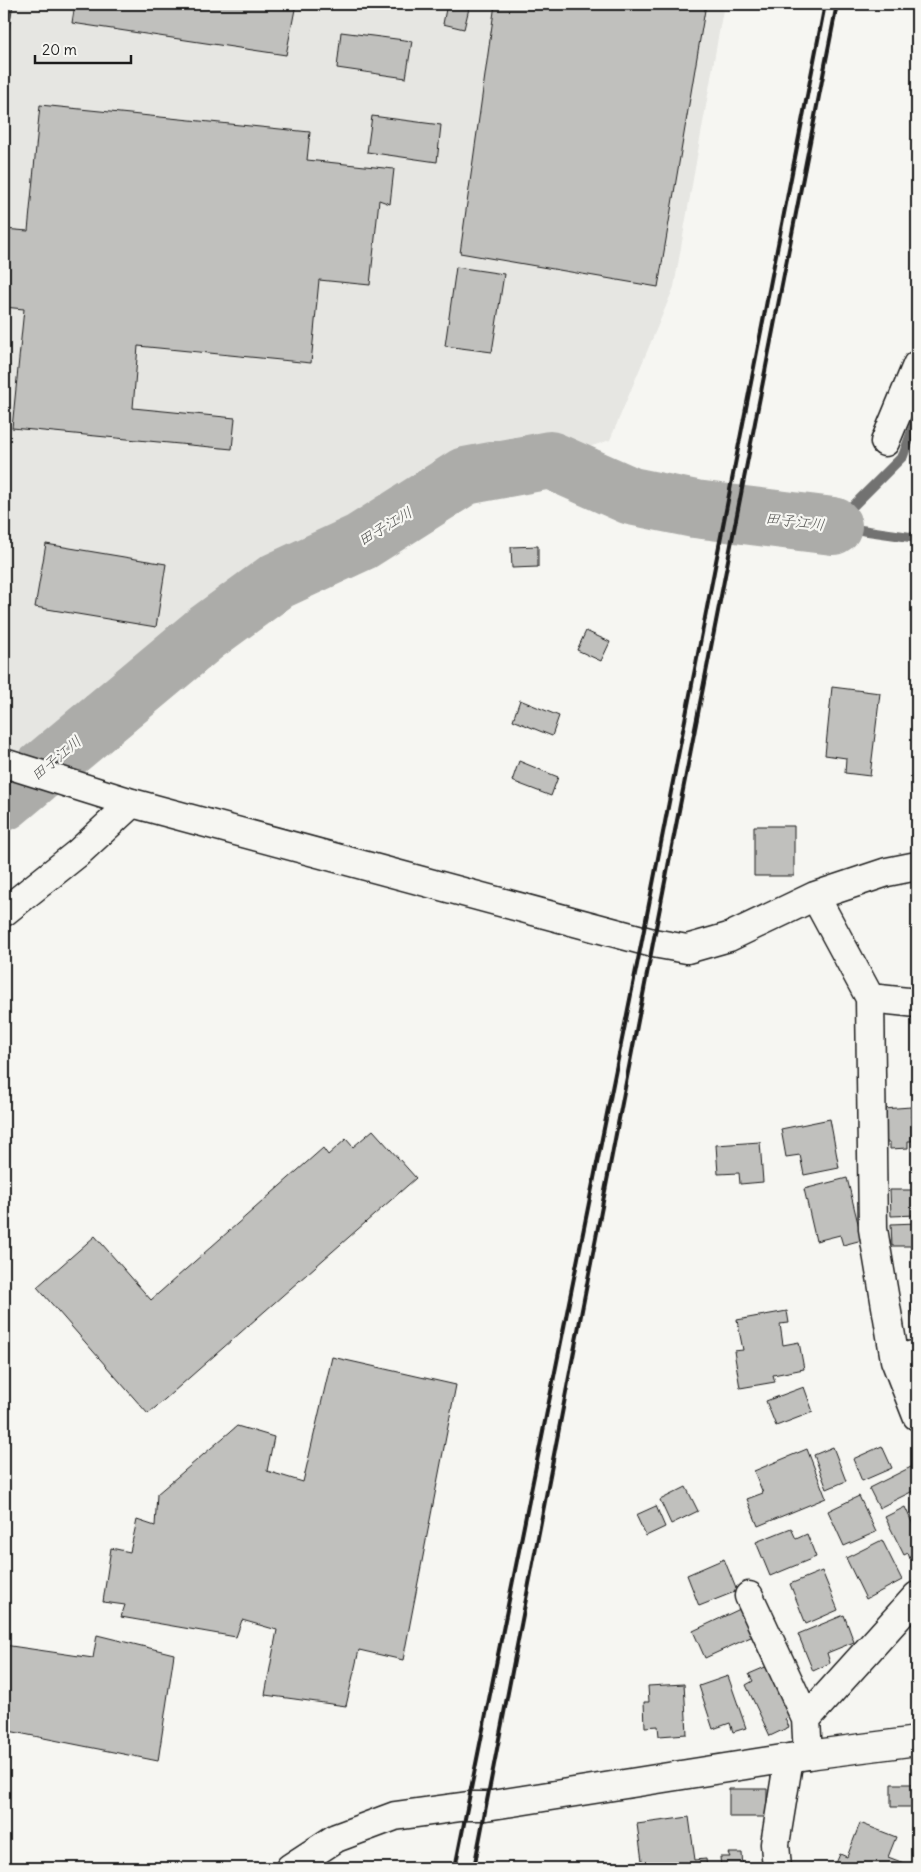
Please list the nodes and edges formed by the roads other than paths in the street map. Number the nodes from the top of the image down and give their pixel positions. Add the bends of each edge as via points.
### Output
1 (917, 365) edge
2 (886, 442) dead end
3 (4, 763) edge
4 (132, 803) junction
5 (917, 866) edge
6 (815, 896) junction
7 (4, 912) edge
8 (870, 998) junction
9 (917, 1003) edge
10 (906, 1357) edge
11 (917, 1416) edge
12 (749, 1596) dead end
13 (917, 1596) edge
14 (806, 1719) junction
15 (917, 1741) edge
16 (798, 1757) junction
17 (290, 1868) edge
18 (776, 1868) edge

1 - 2 street
3 - 4 street
4 - 6 street via 653,943 687,949 729,937
4 - 7 street via 78,853
5 - 6 street via 887,872
6 - 8 street
8 - 9 street
8 - 10 street via 873,1229
10 - 11 street
12 - 14 street
13 - 14 street
14 - 16 street
15 - 16 street
16 - 17 street via 486,1806 395,1816 336,1838
16 - 18 street via 775,1844

